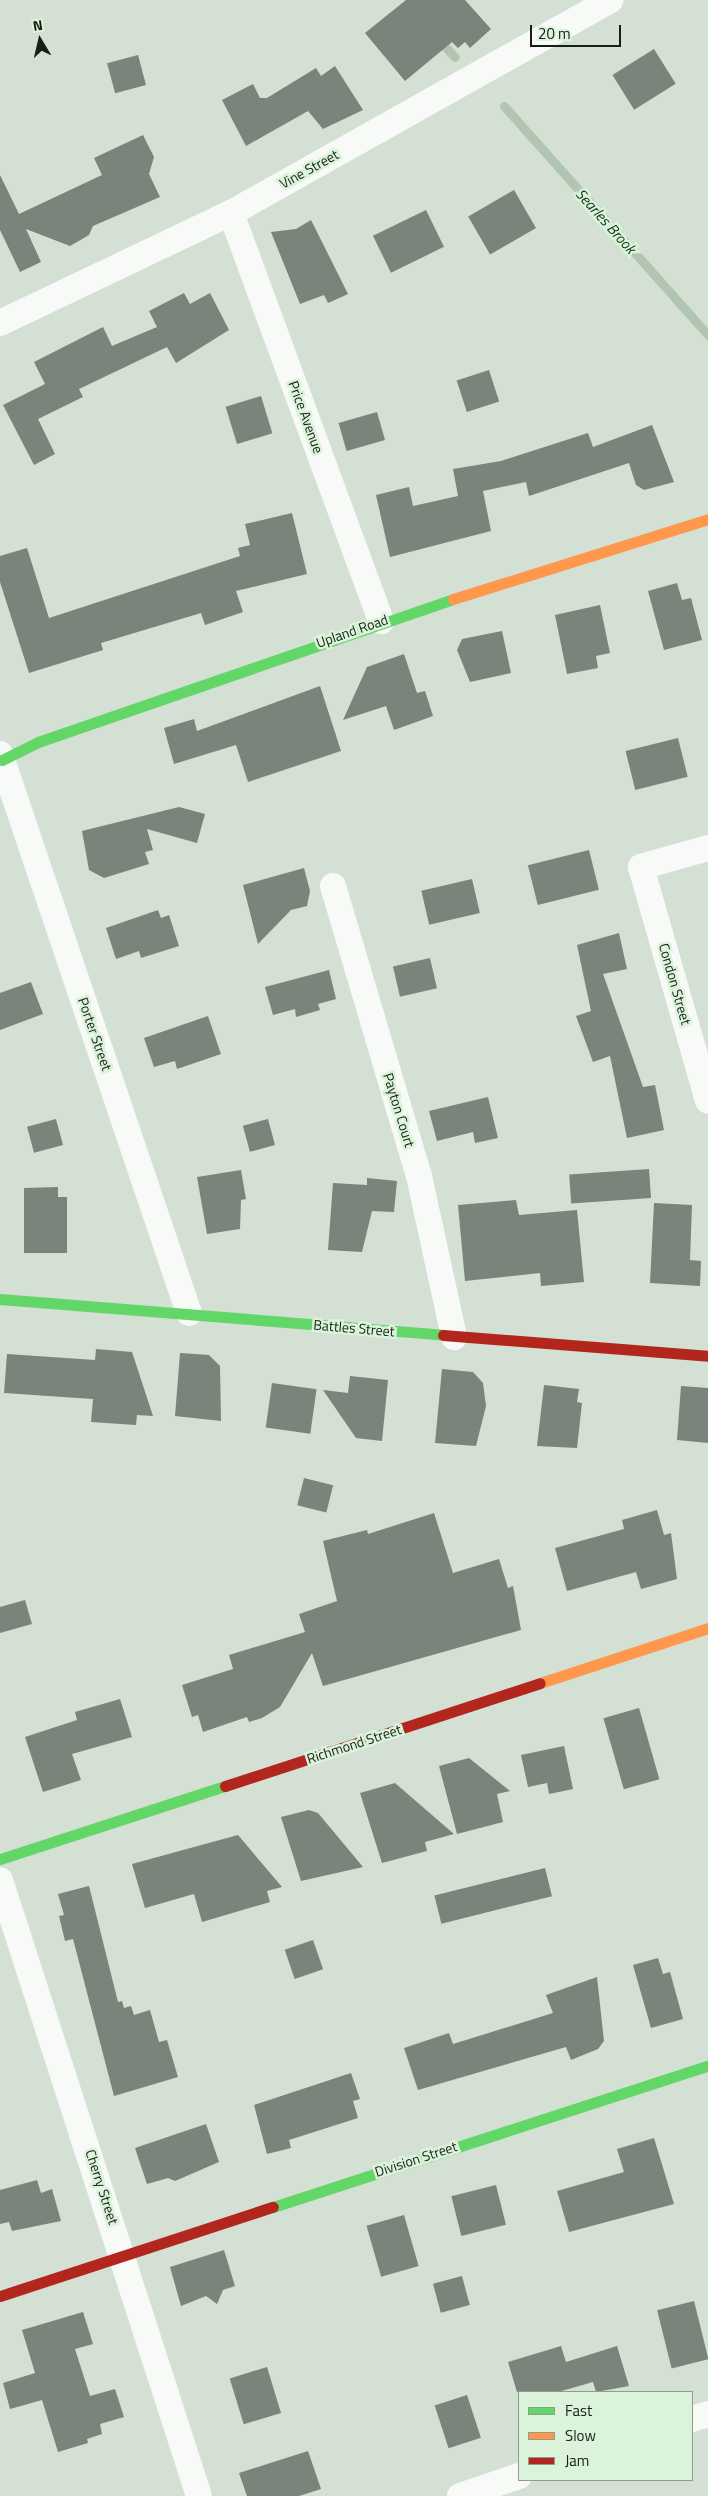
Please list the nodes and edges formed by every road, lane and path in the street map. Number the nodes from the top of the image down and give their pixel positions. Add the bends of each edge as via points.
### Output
1 (610, 0) edge
2 (231, 213) junction
3 (0, 323) edge
4 (708, 519) edge
5 (381, 621) junction
6 (1, 757) edge
7 (708, 848) edge
8 (333, 886) dead end
9 (708, 1102) edge
10 (0, 1299) edge
11 (189, 1313) junction
12 (454, 1337) junction
13 (708, 1356) edge
14 (708, 1628) edge
15 (0, 1860) edge
16 (0, 1880) edge
17 (708, 2066) edge
18 (123, 2252) junction
19 (0, 2296) edge
20 (708, 2414) edge
21 (693, 2419) edge
22 (518, 2476) edge
23 (199, 2496) edge
24 (460, 2496) edge

1 - 2 street, Vine Street
2 - 3 street, Vine Street
2 - 5 street, Price Avenue
4 - 5 street, Upland Road
5 - 6 street, Upland Road
6 - 11 street, Porter Street
7 - 9 street, Condon Street via 642,867
8 - 12 street, Payton Court via 419,1176
10 - 11 street, Battles Street
11 - 12 street, Battles Street
12 - 13 street, Battles Street
14 - 15 street, Richmond Street
16 - 18 street, Cherry Street
17 - 18 street, Division Street
18 - 19 street, Division Street
18 - 23 street, Cherry Street
20 - 21 street
22 - 24 street

